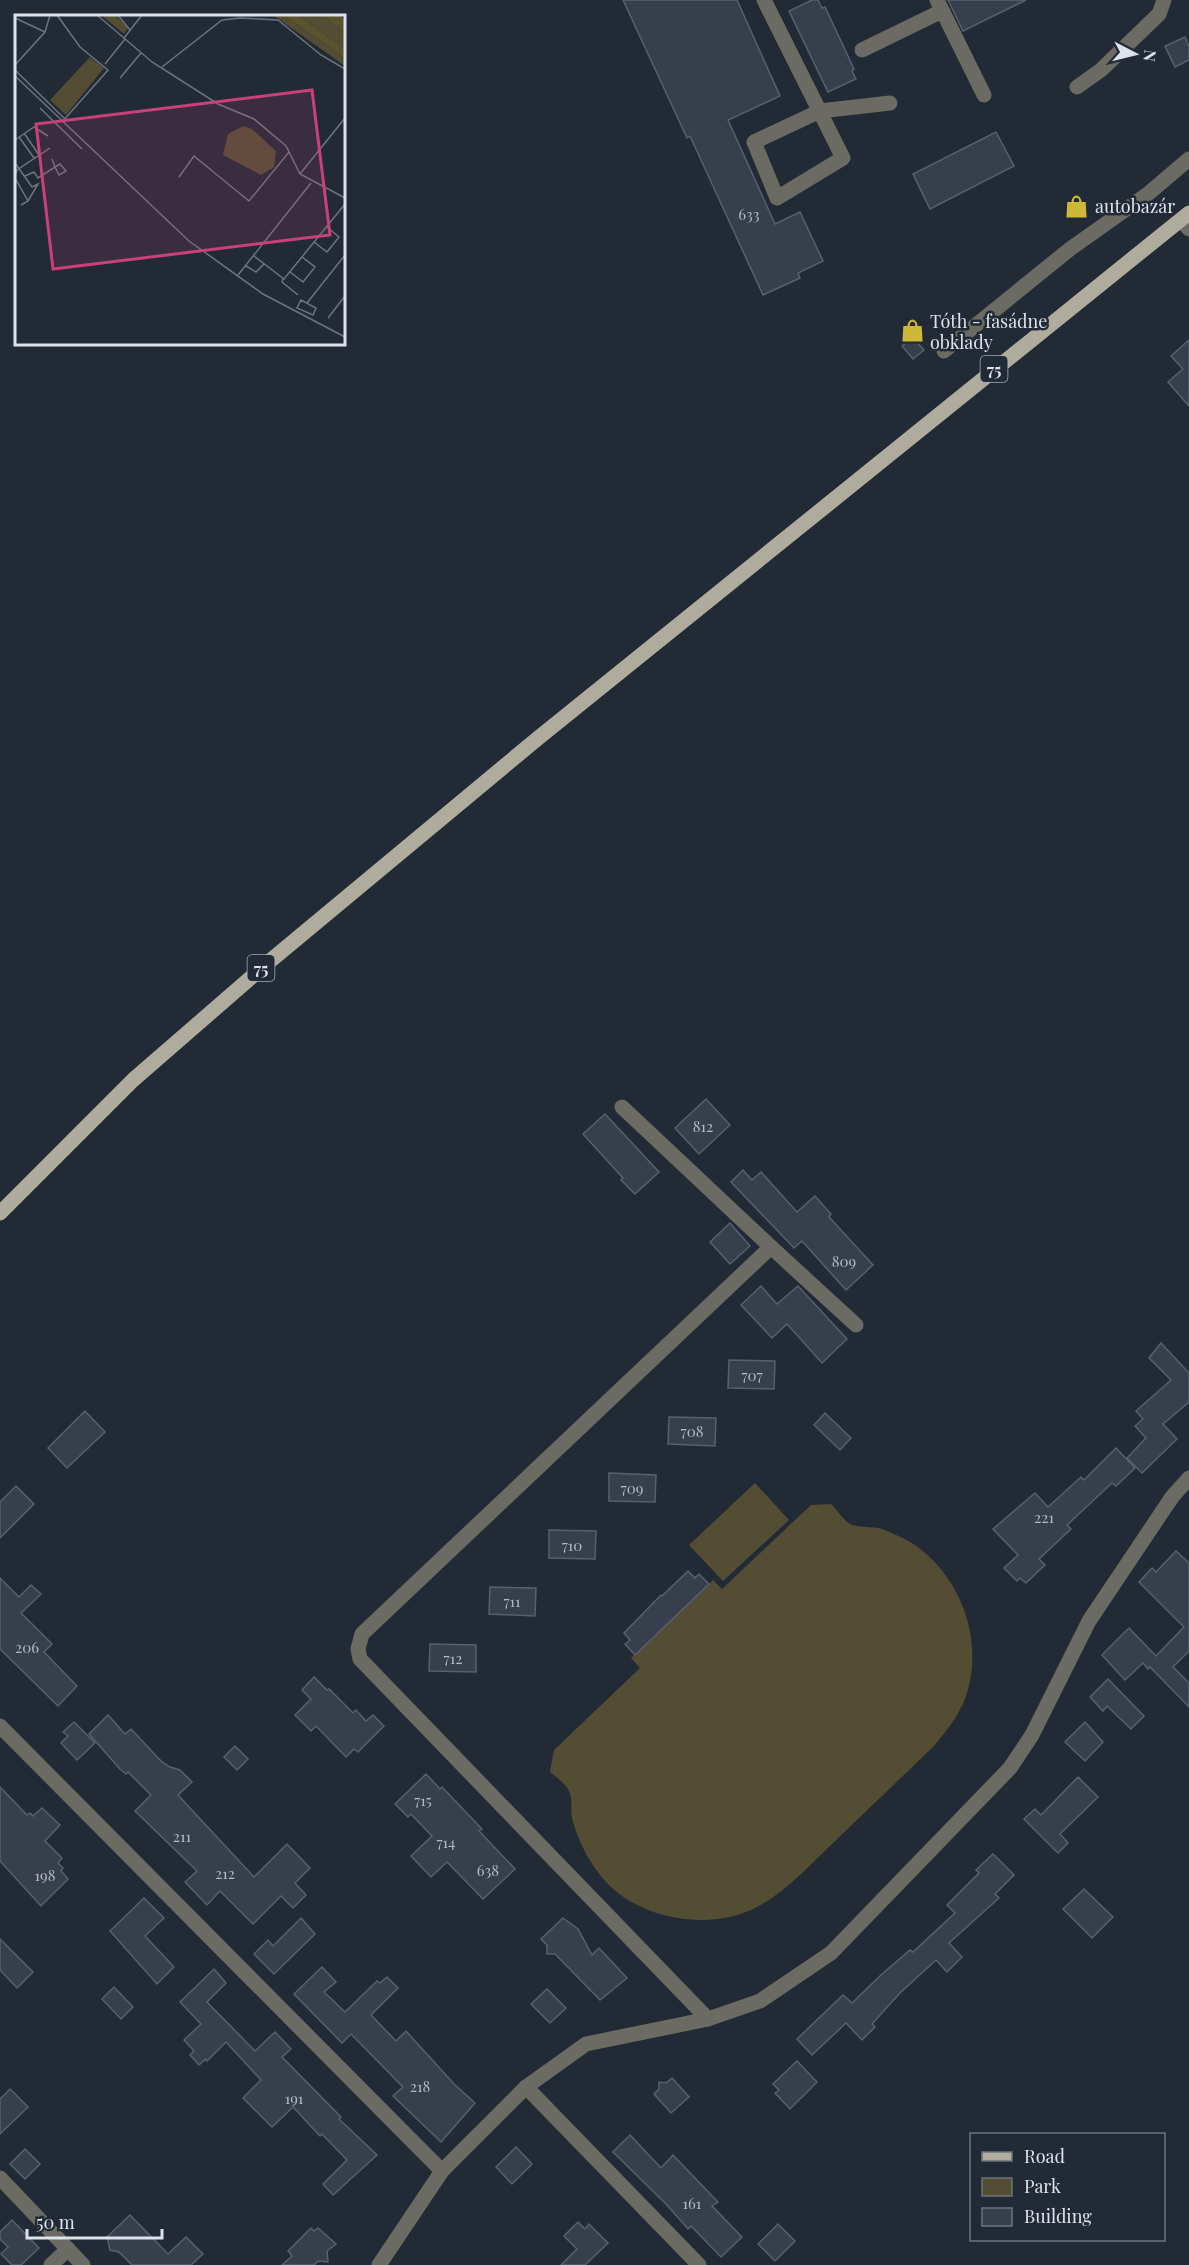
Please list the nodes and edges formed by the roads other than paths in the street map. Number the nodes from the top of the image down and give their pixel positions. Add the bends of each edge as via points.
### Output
1 (764, 0) edge
2 (1164, 0) edge
3 (939, 5) edge
4 (862, 50) dead end
5 (1077, 87) dead end
6 (984, 95) dead end
7 (890, 103) dead end
8 (820, 111) junction
9 (1189, 159) edge
10 (1186, 221) edge
11 (944, 351) dead end
12 (622, 1107) dead end
13 (0, 1213) edge
14 (771, 1246) junction
15 (856, 1325) dead end
16 (1189, 1478) edge
17 (0, 1726) edge
18 (708, 2019) junction
19 (526, 2087) junction
20 (442, 2171) junction
21 (0, 2178) edge
22 (68, 2249) junction
23 (51, 2265) edge
24 (83, 2265) edge
25 (379, 2265) edge
26 (699, 2265) edge

1 - 8 street
2 - 5 street via 1159,14 1101,70
3 - 4 street
3 - 6 street
7 - 8 street
8 - 8 street via 843,158 777,198 754,142
9 - 11 street
10 - 13 main road, 75 via 546,731 270,961 133,1080
12 - 14 street
14 - 15 street
14 - 18 street via 362,1634 358,1649 360,1659
16 - 18 street via 1172,1497 1089,1621 1032,1735 1010,1768 831,1953 760,2001
17 - 20 street
18 - 19 street via 586,2044
19 - 20 street
19 - 26 street
20 - 25 street
21 - 22 street
22 - 23 street
22 - 24 street

